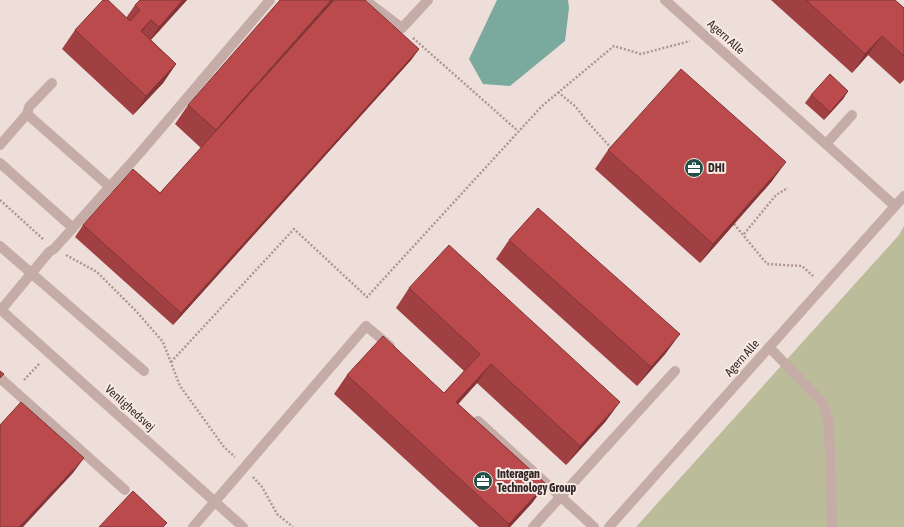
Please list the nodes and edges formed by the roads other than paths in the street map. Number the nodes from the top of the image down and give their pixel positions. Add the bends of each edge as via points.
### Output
1 (270, 0) edge
2 (365, 0) edge
3 (428, 0) edge
4 (669, 1) edge
5 (52, 83) dead end
6 (26, 114) junction
7 (852, 115) dead end
8 (826, 144) junction
9 (0, 145) edge
10 (0, 163) edge
11 (110, 187) junction
12 (904, 196) edge
13 (894, 206) junction
14 (74, 228) junction
15 (0, 246) edge
16 (31, 274) junction
17 (0, 309) edge
18 (769, 347) junction
19 (395, 351) edge
20 (144, 371) dead end
21 (675, 371) dead end
22 (0, 378) edge
23 (478, 421) edge
24 (125, 490) dead end
25 (561, 497) junction
26 (214, 501) junction
27 (193, 527) edge
28 (243, 527) edge
29 (534, 527) edge
30 (594, 527) edge
31 (610, 527) edge
32 (832, 527) edge

1 - 11 street
2 - 3 street via 402,28
4 - 8 street, Agern Alle
5 - 6 street via 29,107
6 - 9 street
6 - 11 street
7 - 8 street
8 - 13 street, Agern Alle
10 - 14 street
11 - 14 street
12 - 13 street, Agern Alle
13 - 18 street, Agern Alle
14 - 16 street
15 - 16 street
16 - 17 street
16 - 20 street
17 - 26 street, Venlighedsvej
18 - 31 street, Agern Alle
18 - 32 street via 823,403 829,423
19 - 26 street via 366,326
21 - 25 street
22 - 24 street
23 - 25 street
25 - 29 street
25 - 30 street
26 - 27 street
26 - 28 street, Venlighedsvej

